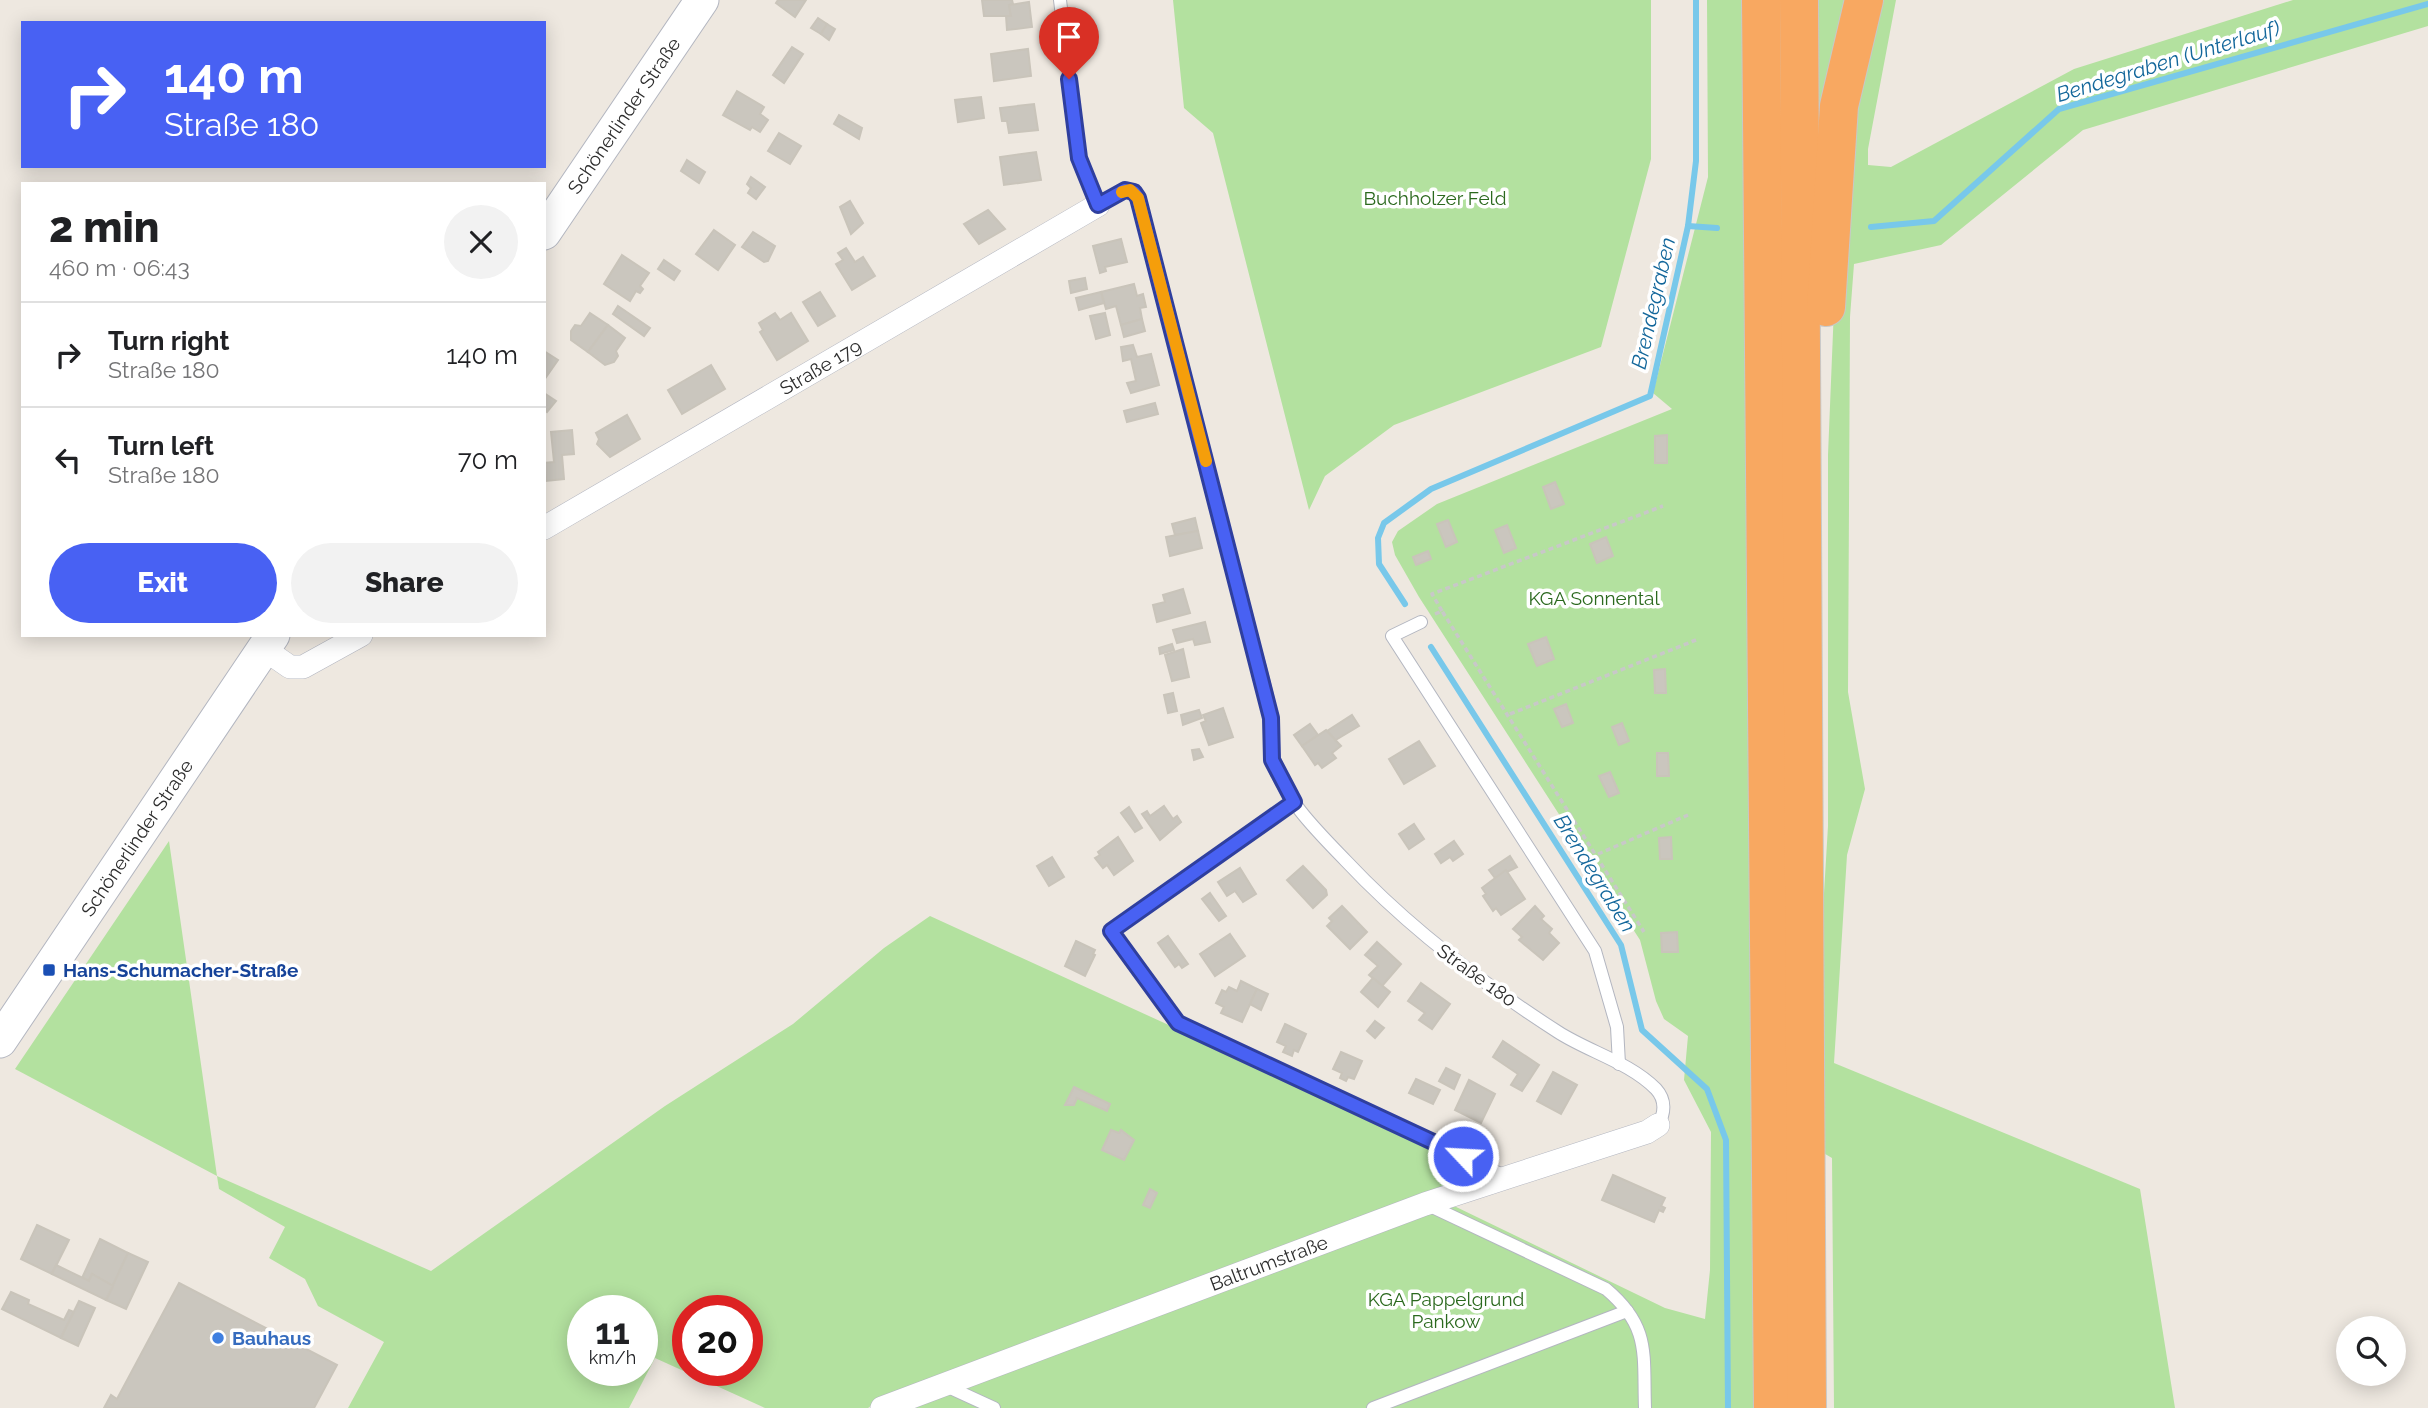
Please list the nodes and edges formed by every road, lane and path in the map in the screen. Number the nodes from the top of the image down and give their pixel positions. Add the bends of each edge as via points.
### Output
1 (702, 0) edge
2 (1060, 0) edge
3 (1761, 0) edge
4 (1799, 0) edge
5 (1864, 0) edge
6 (1098, 205) junction
7 (546, 230) edge
8 (1663, 506) dead end
9 (546, 527) edge
10 (1442, 611) junction
11 (1421, 622) joint
12 (357, 637) edge
13 (1696, 640) dead end
14 (268, 642) edge
15 (1510, 715) junction
16 (1294, 802) junction
17 (1688, 815) dead end
18 (1598, 854) junction
19 (1803, 855) junction
20 (1644, 932) dead end
21 (0, 1041) edge
22 (1619, 1063) junction
23 (1658, 1125) joint
24 (1511, 1178) junction
25 (1426, 1204) junction
26 (1628, 1311) junction
27 (944, 1385) junction
28 (882, 1408) edge
29 (994, 1408) edge
30 (1373, 1408) edge
31 (1645, 1408) edge
32 (1773, 1408) edge
33 (1807, 1408) edge

1 - 7 main road, Schönerlinder Straße
2 - 6 lane via 1079,158
3 - 32 highway
4 - 19 highway
5 - 19 highway via 1846,67 1834,147
6 - 9 street, Straße 179
6 - 16 lane, Straße 180 via 1125,190 1138,198 1271,718 1272,760
8 - 10 path via 1432,594
10 - 11 path
10 - 15 path
11 - 22 lane via 1392,636 1595,951 1617,1027
12 - 14 street via 303,667 290,667
13 - 15 path
14 - 21 main road, Schönerlinder Straße
15 - 18 path
16 - 22 lane, Straße 180 via 1380,897 1431,942 1561,1034
16 - 24 lane via 1111,931 1178,1023
17 - 18 path
18 - 20 path
19 - 33 highway
22 - 23 lane, Straße 180 via 1659,1092 1664,1104
23 - 24 street, Baltrumstraße
24 - 25 street, Baltrumstraße
25 - 26 lane via 1606,1289
25 - 27 street, Baltrumstraße
26 - 30 lane
26 - 31 lane via 1643,1338
27 - 28 street, Baltrumstraße
27 - 29 lane

